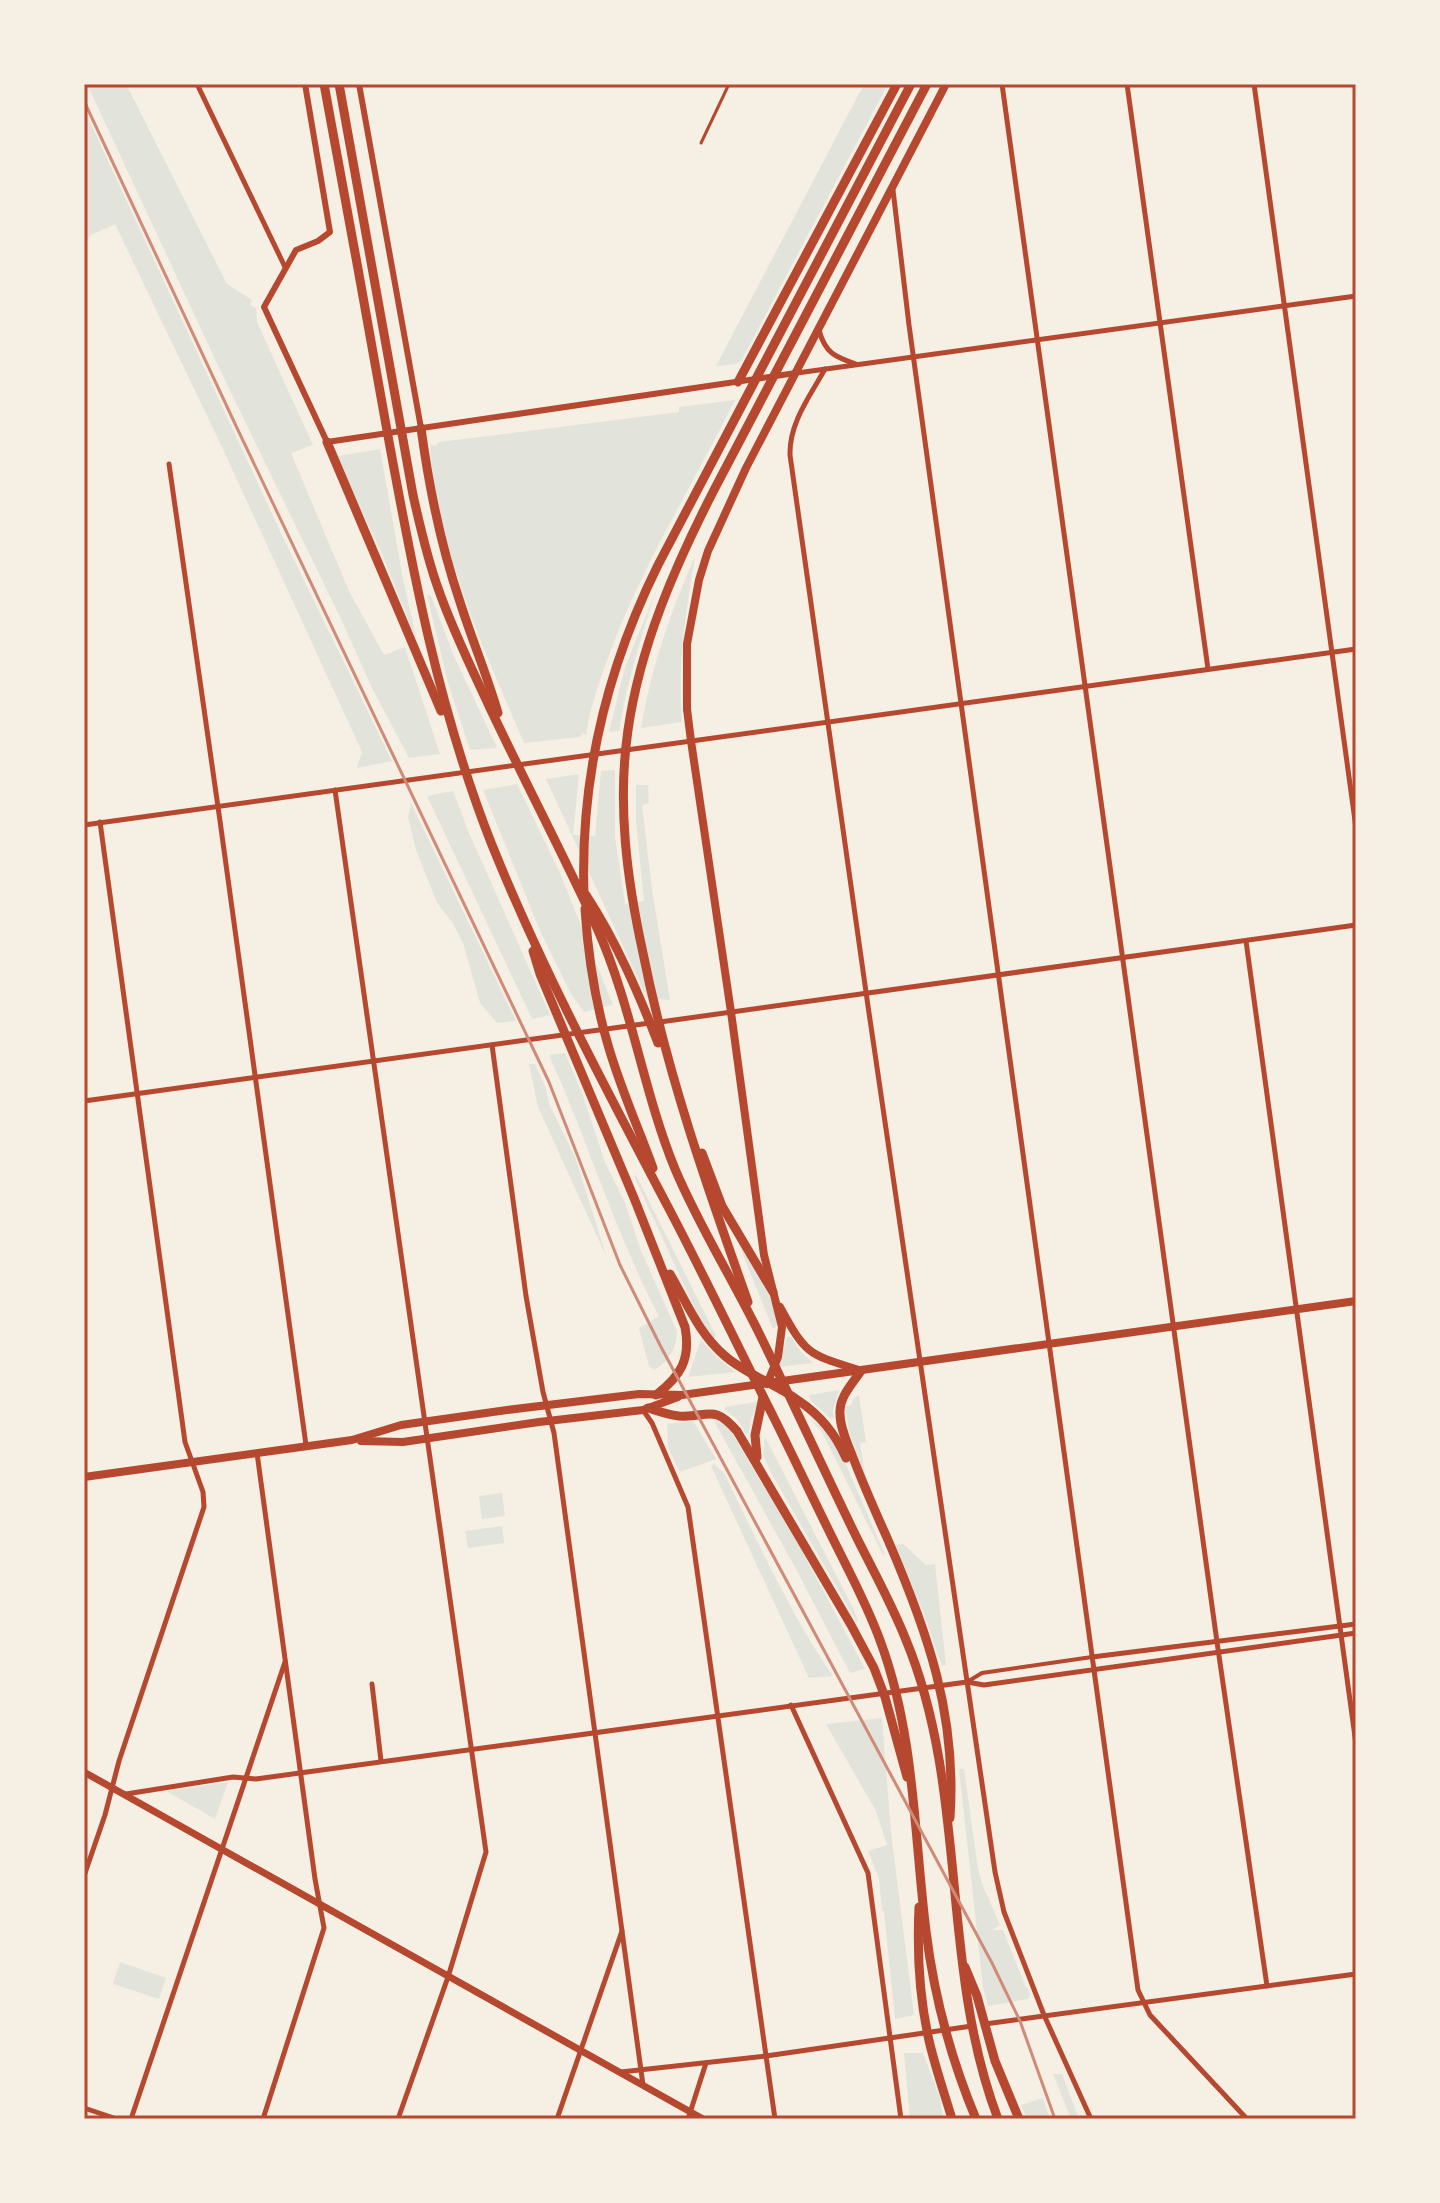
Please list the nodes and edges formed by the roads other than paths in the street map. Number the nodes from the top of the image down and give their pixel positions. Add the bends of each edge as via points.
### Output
1 (197, 84) edge
2 (305, 84) edge
3 (324, 84) edge
4 (339, 84) edge
5 (359, 84) edge
6 (729, 84) edge
7 (897, 84) edge
8 (911, 84) edge
9 (927, 84) edge
10 (946, 84) edge
11 (1002, 84) edge
12 (1127, 84) edge
13 (1254, 84) edge
14 (701, 143) dead end
15 (892, 185) junction
16 (285, 267) junction
17 (1356, 296) edge
18 (1285, 305) junction
19 (1160, 323) junction
20 (818, 327) junction
21 (1037, 340) junction
22 (913, 357) junction
23 (857, 365) junction
24 (825, 369) junction
25 (796, 373) junction
26 (738, 382) junction
27 (421, 428) junction
28 (327, 442) junction
29 (169, 464) dead end
30 (1356, 649) edge
31 (1332, 652) junction
32 (1208, 669) junction
33 (1085, 686) junction
34 (961, 703) junction
35 (827, 721) junction
36 (506, 739) junction
37 (691, 741) junction
38 (458, 751) junction
39 (335, 790) junction
40 (218, 806) junction
41 (100, 822) junction
42 (84, 825) edge
43 (1356, 828) edge
44 (568, 867) junction
45 (1356, 925) edge
46 (1246, 941) junction
47 (1123, 958) junction
48 (998, 975) junction
49 (866, 993) junction
50 (558, 1004) junction
51 (731, 1012) junction
52 (492, 1045) junction
53 (373, 1061) junction
54 (256, 1077) junction
55 (675, 1085) junction
56 (136, 1094) junction
57 (84, 1101) edge
58 (669, 1209) junction
59 (654, 1247) junction
60 (773, 1292) junction
61 (1356, 1301) edge
62 (1297, 1309) junction
63 (1174, 1326) junction
64 (758, 1331) junction
65 (1049, 1344) junction
66 (920, 1363) junction
67 (861, 1371) junction
68 (767, 1384) junction
69 (656, 1395) junction
70 (682, 1395) junction
71 (546, 1405) junction
72 (646, 1409) junction
73 (550, 1421) junction
74 (425, 1422) junction
75 (428, 1439) junction
76 (352, 1440) junction
77 (306, 1446) junction
78 (257, 1453) junction
79 (193, 1462) junction
80 (758, 1464) junction
81 (84, 1477) edge
82 (862, 1485) junction
83 (1356, 1624) edge
84 (1340, 1626) junction
85 (1356, 1633) edge
86 (1342, 1635) junction
87 (1217, 1642) junction
88 (1218, 1652) junction
89 (1092, 1657) junction
90 (286, 1661) junction
91 (1094, 1670) junction
92 (967, 1682) junction
93 (372, 1684) dead end
94 (791, 1705) junction
95 (719, 1715) junction
96 (596, 1733) junction
97 (1356, 1744) edge
98 (472, 1749) junction
99 (381, 1761) junction
100 (84, 1772) edge
101 (301, 1772) junction
102 (245, 1778) junction
103 (112, 1787) junction
104 (126, 1794) junction
105 (913, 1801) junction
106 (949, 1846) junction
107 (223, 1849) junction
108 (84, 1876) edge
109 (920, 1876) junction
110 (320, 1905) junction
111 (623, 1928) junction
112 (1356, 1974) edge
113 (448, 1977) junction
114 (1267, 1986) junction
115 (971, 1996) junction
116 (1144, 2002) junction
117 (1044, 2015) junction
118 (890, 2039) junction
119 (581, 2051) junction
120 (766, 2056) junction
121 (706, 2063) junction
122 (641, 2070) junction
123 (620, 2072) junction
124 (643, 2086) junction
125 (84, 2108) edge
126 (689, 2116) edge
127 (117, 2119) edge
128 (131, 2119) edge
129 (263, 2119) edge
130 (398, 2119) edge
131 (557, 2119) edge
132 (703, 2119) edge
133 (775, 2119) edge
134 (901, 2119) edge
135 (952, 2119) edge
136 (976, 2119) edge
137 (998, 2119) edge
138 (1019, 2119) edge
139 (1091, 2119) edge
140 (1247, 2119) edge

1 - 16 street
2 - 16 street via 330,229 328,235 296,250
3 - 38 highway via 422,615
4 - 36 highway via 422,533 438,589
5 - 27 street
6 - 14 lane
7 - 26 highway
8 - 58 highway via 638,608 619,654 598,734 585,836 588,943 609,1047
9 - 55 highway via 701,515 639,674 624,770 624,830 633,902
10 - 15 main road
11 - 21 street
12 - 19 street
13 - 18 street
15 - 20 main road
15 - 22 street
16 - 28 street via 264,307
17 - 18 street
18 - 19 street
18 - 31 street
19 - 21 street
19 - 32 street
20 - 23 street via 832,354
20 - 25 main road
21 - 22 street
21 - 33 street
22 - 23 street
22 - 34 street
23 - 24 street
24 - 25 street
24 - 35 street via 793,426 790,455
25 - 26 street
25 - 37 main road via 746,468 699,580 687,644
26 - 27 street
27 - 28 street
27 - 36 highway via 446,553
28 - 38 highway
29 - 40 street
30 - 31 street
31 - 32 street
31 - 43 street
32 - 33 street
33 - 34 street
33 - 47 street
34 - 35 street
34 - 48 street
35 - 37 street
35 - 49 street
36 - 44 highway
37 - 39 street
37 - 51 main road
38 - 50 highway
39 - 40 street
39 - 53 street
40 - 41 street
40 - 54 street
41 - 42 street
41 - 56 street
44 - 55 highway via 606,925
44 - 64 highway via 618,985 675,1170
45 - 46 street
46 - 47 street
46 - 62 street
47 - 48 street
47 - 63 street
48 - 49 street
48 - 65 street
49 - 51 street
49 - 66 street
50 - 58 highway
50 - 59 highway via 573,1053
51 - 52 street
51 - 60 main road
52 - 53 street
52 - 71 street
53 - 54 street
53 - 74 street
54 - 56 street
54 - 77 street
55 - 60 highway via 722,1206
55 - 64 highway
56 - 57 street
56 - 79 street via 185,1442
58 - 105 highway via 865,1603 889,1665 909,1753
59 - 68 highway via 704,1334 729,1360
59 - 69 highway via 687,1345 680,1372
60 - 67 main road via 807,1350
60 - 68 main road via 782,1333
61 - 62 main road
62 - 63 main road
62 - 84 street
63 - 65 main road
63 - 87 street
64 - 106 highway via 915,1663 938,1753
65 - 66 main road
65 - 89 street
66 - 67 main road
66 - 92 street
67 - 68 main road
67 - 82 highway via 840,1411
68 - 70 main road
68 - 80 highway via 755,1435
68 - 82 highway via 823,1422
69 - 70 main road
69 - 71 main road
70 - 72 main road
71 - 73 street
71 - 74 main road
72 - 73 main road
72 - 80 highway via 721,1416
72 - 95 street via 688,1507
73 - 75 main road
73 - 96 street
74 - 75 street
74 - 76 main road
75 - 76 main road
75 - 98 street
76 - 77 main road
77 - 78 main road
78 - 79 main road
78 - 90 street
79 - 81 main road
79 - 103 street via 204,1507
80 - 105 highway via 874,1668
82 - 106 highway via 928,1642 945,1709 953,1782
83 - 84 street
84 - 86 street
84 - 87 street
85 - 86 street
86 - 88 street
86 - 97 street
87 - 88 street
87 - 89 street
88 - 91 street
88 - 114 street
89 - 91 street
89 - 92 street via 982,1673
90 - 101 street
90 - 102 street
91 - 92 street via 984,1685
91 - 116 street via 1138,1990
92 - 94 street
92 - 117 street via 999,1896
93 - 99 street
94 - 95 street
94 - 118 street via 868,1873
95 - 96 street
95 - 120 street
96 - 98 street
96 - 111 street
98 - 99 street
98 - 113 street via 486,1852
99 - 101 street
100 - 103 main road
101 - 102 street
101 - 110 street
102 - 104 street
102 - 107 street
103 - 104 main road
103 - 108 street
104 - 107 main road
105 - 109 highway
106 - 115 highway via 960,1952
107 - 110 main road
107 - 128 street
109 - 135 highway via 917,1945 924,2010
109 - 136 highway via 939,2004
110 - 113 main road
110 - 129 street via 324,1928
111 - 119 street
111 - 122 street
112 - 114 street
113 - 119 main road
113 - 130 street
114 - 116 street
115 - 137 highway via 979,2060
115 - 138 highway
116 - 117 street
116 - 140 street via 1150,2015
117 - 118 street
117 - 139 street
118 - 120 street
118 - 134 street
119 - 123 main road
119 - 131 street
120 - 121 street
120 - 133 street
121 - 122 street
121 - 126 street
122 - 123 street
122 - 124 street
123 - 124 main road
124 - 126 main road
125 - 127 street
126 - 132 main road

